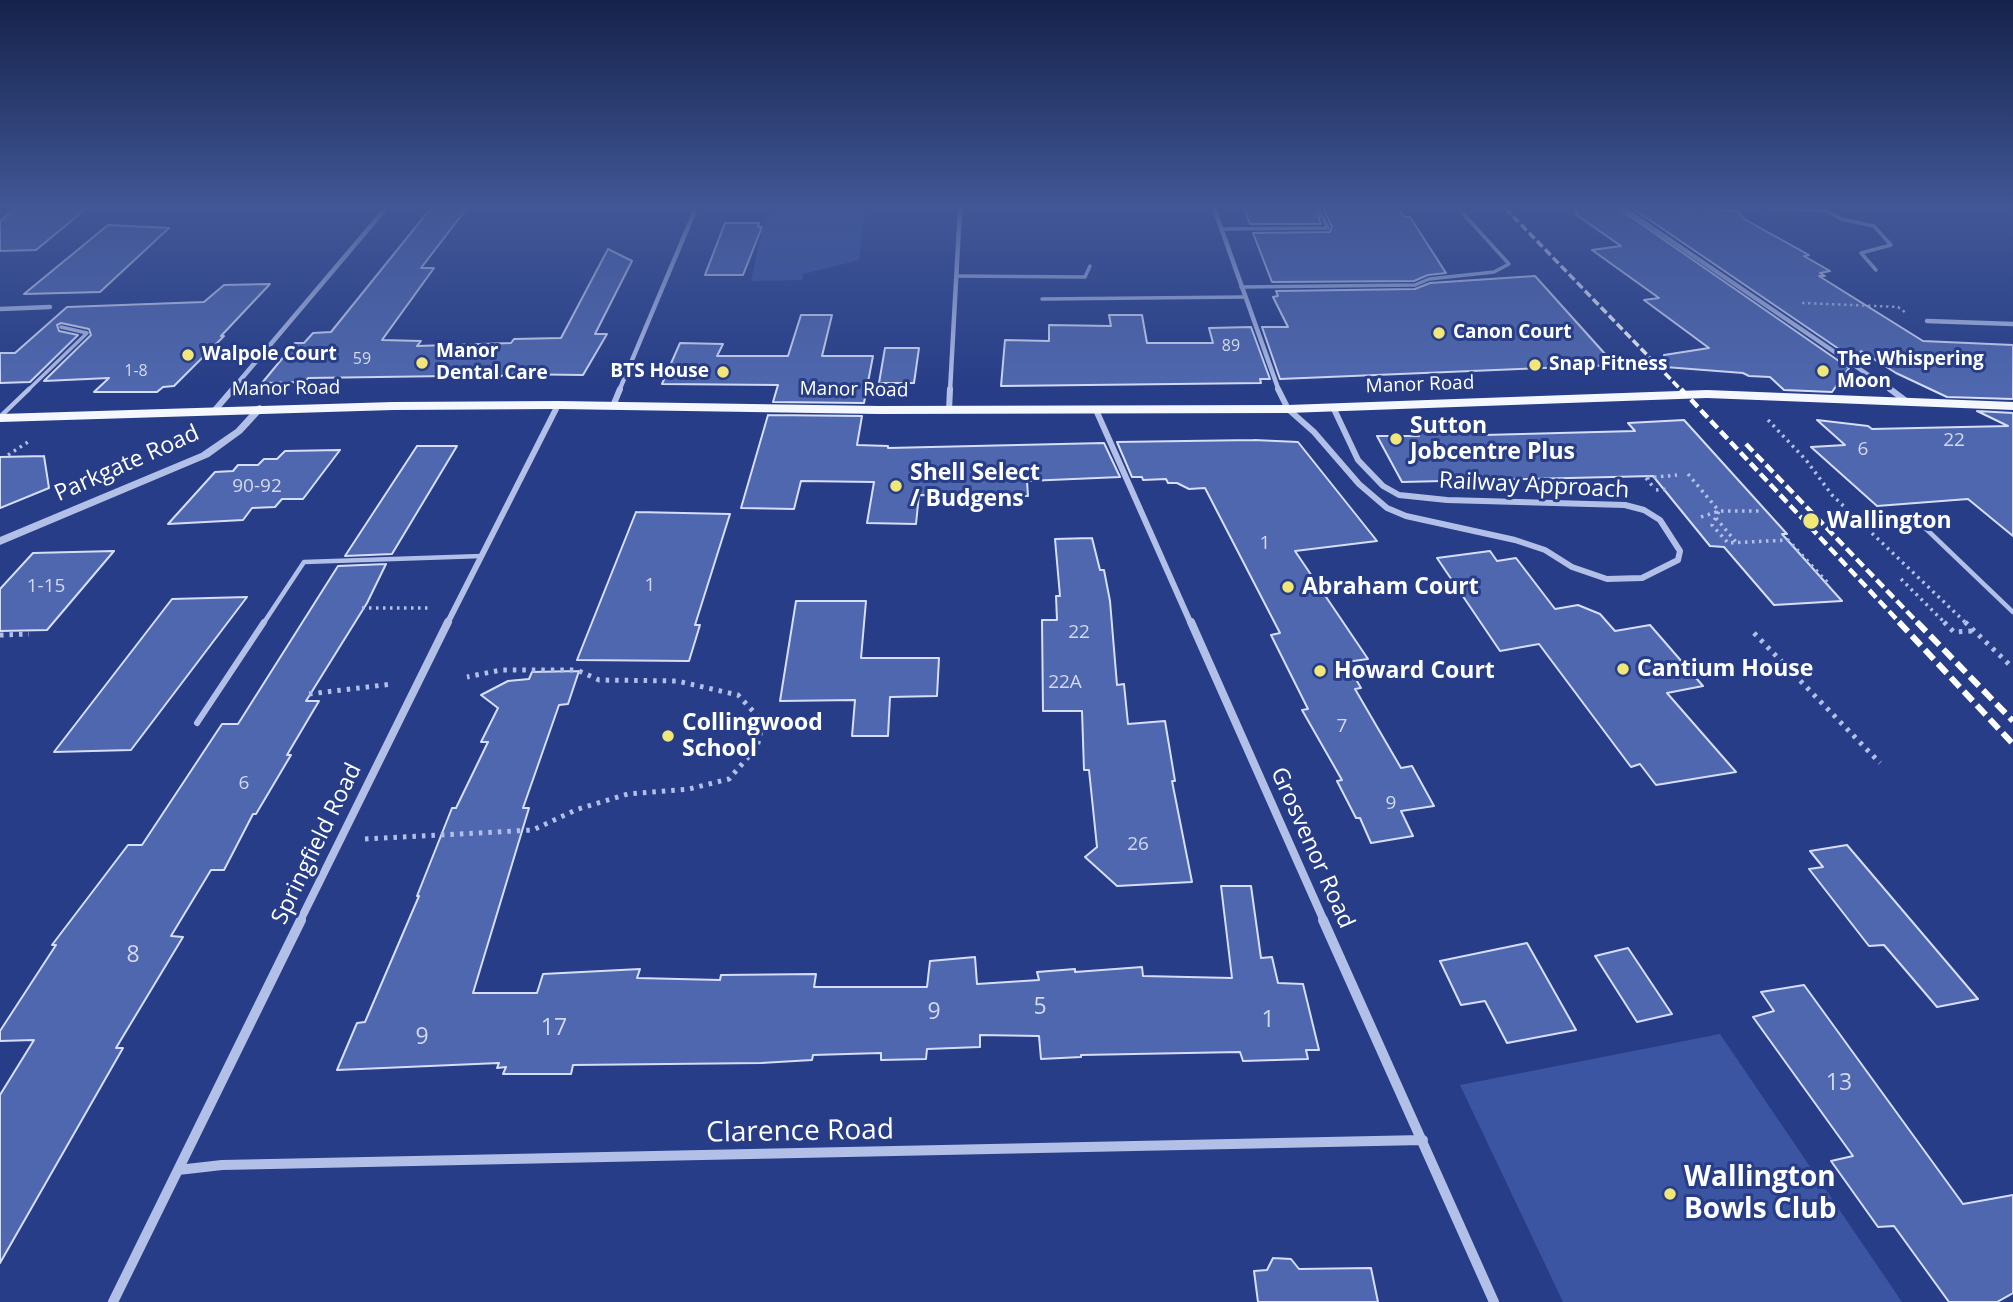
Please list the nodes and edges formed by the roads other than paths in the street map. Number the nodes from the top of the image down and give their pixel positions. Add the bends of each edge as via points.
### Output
1 (335, 269) edge
2 (670, 269) edge
3 (956, 269) edge
4 (1089, 269) edge
5 (1235, 269) edge
6 (1500, 269) edge
7 (1713, 269) edge
8 (956, 276) junction
9 (1241, 287) junction
10 (1244, 297) junction
11 (1042, 299) dead end
12 (50, 307) dead end
13 (0, 309) edge
14 (1927, 321) dead end
15 (2013, 324) edge
16 (61, 327) dead end
17 (1906, 401) junction
18 (558, 405) junction
19 (612, 406) junction
20 (2013, 406) edge
21 (1333, 407) junction
22 (260, 408) junction
23 (1289, 409) junction
24 (215, 410) junction
25 (949, 410) junction
26 (1096, 410) junction
27 (0, 418) edge
28 (1922, 524) dead end
29 (0, 541) edge
30 (482, 556) junction
31 (2013, 612) edge
32 (197, 723) dead end
33 (1423, 1140) junction
34 (178, 1170) junction
35 (113, 1302) edge
36 (1494, 1302) edge

1 - 24 street
2 - 19 street
3 - 8 street
4 - 8 lane via 1086,277
5 - 9 street
6 - 9 lane via 1415,285
7 - 17 street
8 - 25 street
9 - 10 street
10 - 11 lane
10 - 23 street via 1275,384
12 - 13 street
14 - 15 street
16 - 27 lane via 87,332
17 - 20 main road, Manor Road
17 - 21 main road, Manor Road via 1707,394
18 - 19 main road, Manor Road
18 - 22 main road, Manor Road
18 - 30 street, Springfield Road
19 - 25 main road, Manor Road
21 - 23 main road, Manor Road
21 - 23 street, Railway Approach via 1358,460 1383,486 1399,495 1625,505 1660,520 1680,551 1678,560 1642,578 1607,579 1515,540 1406,516 1387,508 1359,484
22 - 24 main road, Manor Road
22 - 29 street, Parkgate Road via 239,432 205,455
23 - 26 main road, Manor Road
24 - 27 main road, Manor Road
25 - 26 main road, Manor Road
26 - 33 street, Grosvenor Road
28 - 31 lane
30 - 32 lane via 304,562
30 - 34 street, Springfield Road
33 - 34 street, Clarence Road via 249,1164
33 - 36 street, Grosvenor Road
34 - 35 street, Springfield Road

